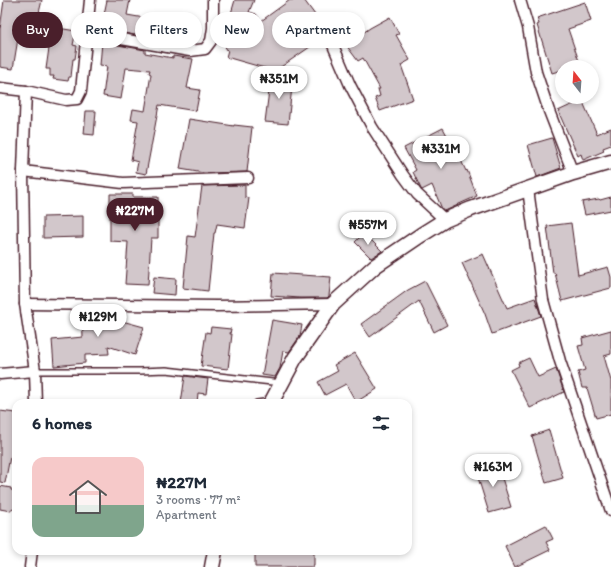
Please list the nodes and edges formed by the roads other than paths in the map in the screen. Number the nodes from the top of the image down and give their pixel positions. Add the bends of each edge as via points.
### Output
1 (90, 0) edge
2 (213, 0) edge
3 (520, 0) edge
4 (89, 12) edge
5 (127, 40) edge
6 (86, 48) edge
7 (334, 48) edge
8 (0, 88) edge
9 (26, 91) junction
10 (611, 162) edge
11 (23, 171) junction
12 (573, 173) junction
13 (248, 178) dead end
14 (528, 188) junction
15 (445, 220) junction
16 (25, 304) junction
17 (332, 304) junction
18 (34, 372) junction
19 (0, 374) edge
20 (282, 383) junction
21 (36, 399) edge
22 (273, 399) edge
23 (611, 511) edge
24 (32, 555) edge
25 (214, 555) edge
26 (30, 567) edge
27 (212, 567) edge

1 - 4 street
2 - 5 street via 211,41 205,49 190,52
3 - 12 street via 536,72
6 - 9 street via 82,91 77,99 66,100
7 - 15 street via 372,127 417,194
8 - 9 street
9 - 11 street
10 - 12 street
11 - 13 street via 123,183
11 - 16 street
12 - 14 street
14 - 15 street
14 - 23 street via 543,300 560,361
15 - 17 street via 375,266
16 - 17 street
16 - 18 street
17 - 20 street via 295,358
18 - 19 street
18 - 20 lane via 166,370
18 - 21 street
20 - 22 street
24 - 26 street
25 - 27 street

